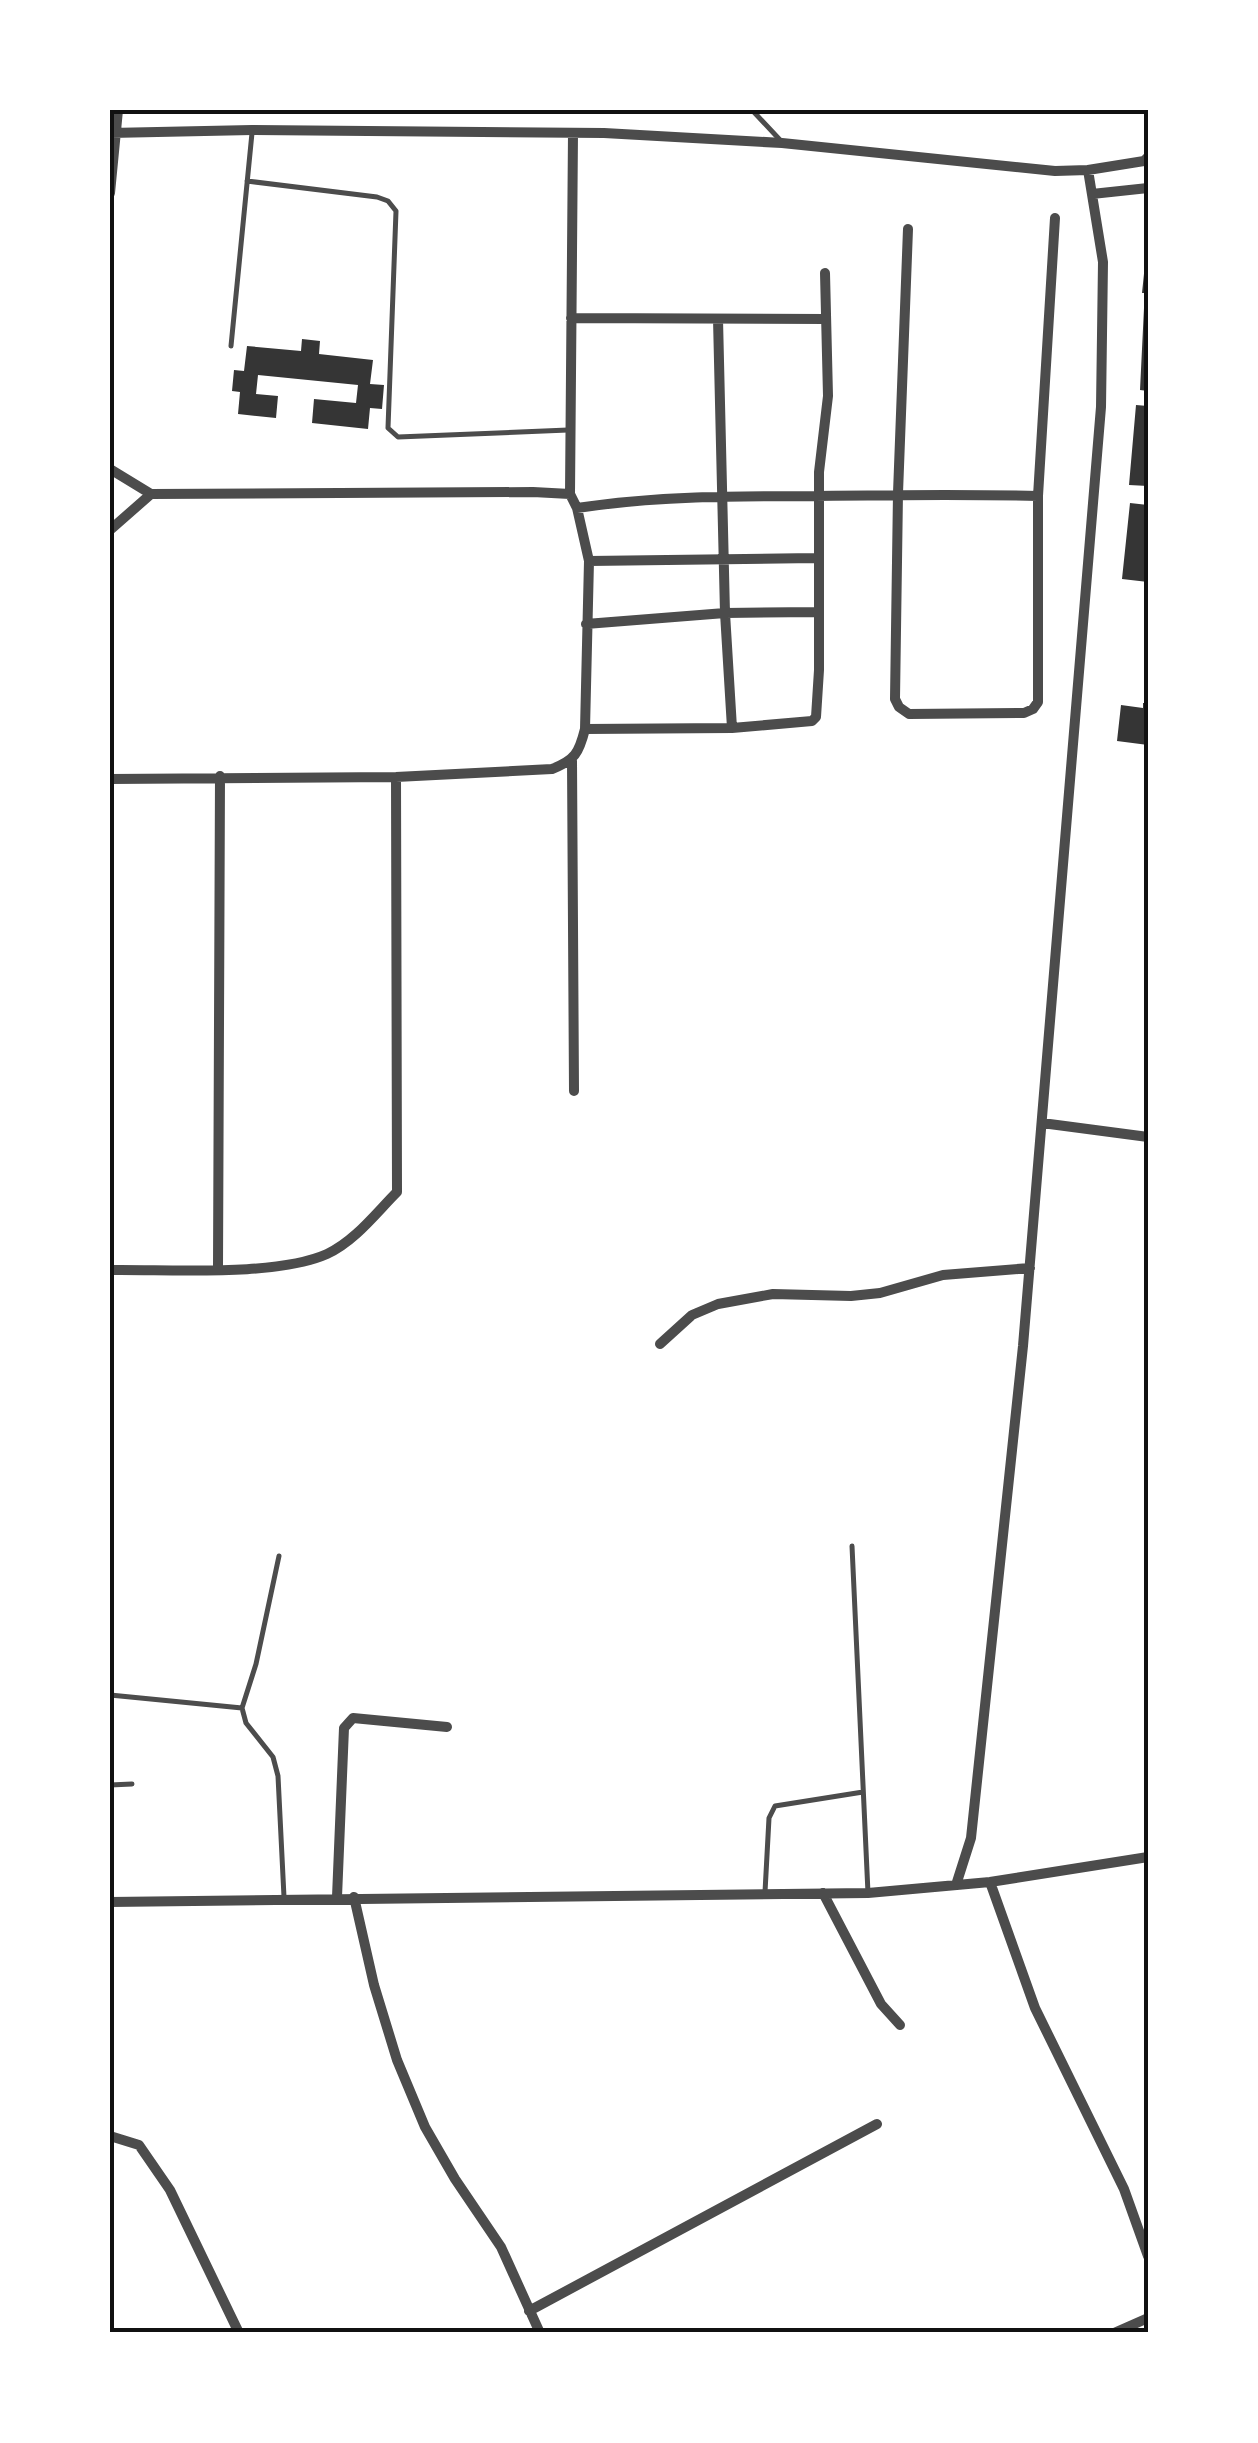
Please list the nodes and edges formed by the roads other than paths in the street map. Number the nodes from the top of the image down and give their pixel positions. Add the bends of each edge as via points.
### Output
1 (118, 110) edge
2 (752, 110) edge
3 (252, 130) junction
4 (574, 132) junction
5 (113, 133) edge
6 (782, 143) junction
7 (1148, 157) edge
8 (1088, 170) junction
9 (247, 181) junction
10 (1148, 188) edge
11 (110, 193) edge
12 (1092, 194) junction
13 (1054, 218) dead end
14 (908, 228) dead end
15 (825, 273) dead end
16 (571, 318) junction
17 (718, 319) junction
18 (826, 319) junction
19 (231, 346) dead end
20 (571, 430) junction
21 (110, 469) edge
22 (898, 493) junction
23 (151, 494) junction
24 (570, 494) junction
25 (723, 496) junction
26 (820, 496) junction
27 (1038, 496) junction
28 (577, 508) junction
29 (110, 530) edge
30 (816, 558) junction
31 (724, 559) junction
32 (588, 561) junction
33 (818, 612) junction
34 (725, 613) junction
35 (586, 624) junction
36 (732, 728) junction
37 (585, 729) junction
38 (572, 762) junction
39 (220, 776) junction
40 (396, 777) junction
41 (110, 778) edge
42 (574, 1091) dead end
43 (1042, 1123) junction
44 (1148, 1137) edge
45 (218, 1268) junction
46 (1030, 1268) junction
47 (110, 1270) edge
48 (660, 1344) dead end
49 (852, 1546) dead end
50 (279, 1556) dead end
51 (110, 1694) edge
52 (242, 1708) junction
53 (447, 1728) dead end
54 (132, 1784) dead end
55 (110, 1785) edge
56 (863, 1792) junction
57 (1148, 1857) edge
58 (990, 1882) junction
59 (956, 1885) junction
60 (868, 1892) junction
61 (823, 1894) junction
62 (765, 1895) junction
63 (337, 1897) junction
64 (354, 1897) junction
65 (284, 1898) junction
66 (110, 1902) edge
67 (900, 2025) dead end
68 (877, 2124) dead end
69 (110, 2136) edge
70 (1148, 2256) edge
71 (529, 2311) junction
72 (1148, 2318) edge
73 (240, 2333) edge
74 (540, 2333) edge
75 (1114, 2333) edge

1 - 5 street
2 - 6 lane
3 - 4 street
3 - 5 street
3 - 9 lane
4 - 6 street
4 - 16 street
5 - 11 street
6 - 8 street
7 - 8 street
8 - 12 street
9 - 19 lane
9 - 20 lane via 377,197 396,211 391,434
10 - 12 street
12 - 43 street via 1103,262 1101,407
13 - 27 street
14 - 22 street
15 - 18 street
16 - 17 street
16 - 20 street
17 - 18 street
17 - 25 street
18 - 26 street
20 - 24 street
21 - 23 street
22 - 26 street
22 - 27 street
22 - 27 street via 895,699 909,714 1024,713 1038,702
23 - 24 street
23 - 29 street
24 - 28 street
25 - 26 street
25 - 28 street
25 - 31 street
26 - 30 street
28 - 32 street
30 - 31 street
30 - 33 street
31 - 32 street
31 - 34 street
32 - 35 street
33 - 34 street
33 - 36 street via 816,717
34 - 35 street
34 - 36 street
35 - 37 street
36 - 37 street
37 - 38 street
38 - 40 street via 552,769
38 - 42 street
39 - 40 street
39 - 41 street
39 - 45 street
40 - 45 street via 397,1192 327,1254 279,1268
43 - 44 street
43 - 46 street
45 - 47 street
46 - 48 street via 944,1276 880,1294 773,1294 718,1304 692,1315
46 - 59 street via 971,1838
49 - 56 lane
50 - 52 lane
51 - 52 lane
52 - 65 lane via 278,1776
53 - 63 street via 353,1718 344,1728
54 - 55 lane
56 - 60 lane
56 - 62 lane via 775,1806
57 - 58 street
58 - 59 street
58 - 70 street via 1034,2008 1124,2190
59 - 60 street
60 - 61 street
61 - 62 street
61 - 67 street
62 - 64 street
63 - 64 street
63 - 65 street
64 - 71 street via 397,2060 425,2126 501,2247
65 - 66 street
68 - 71 street
69 - 73 street via 140,2146 170,2190
71 - 74 street
72 - 75 street

